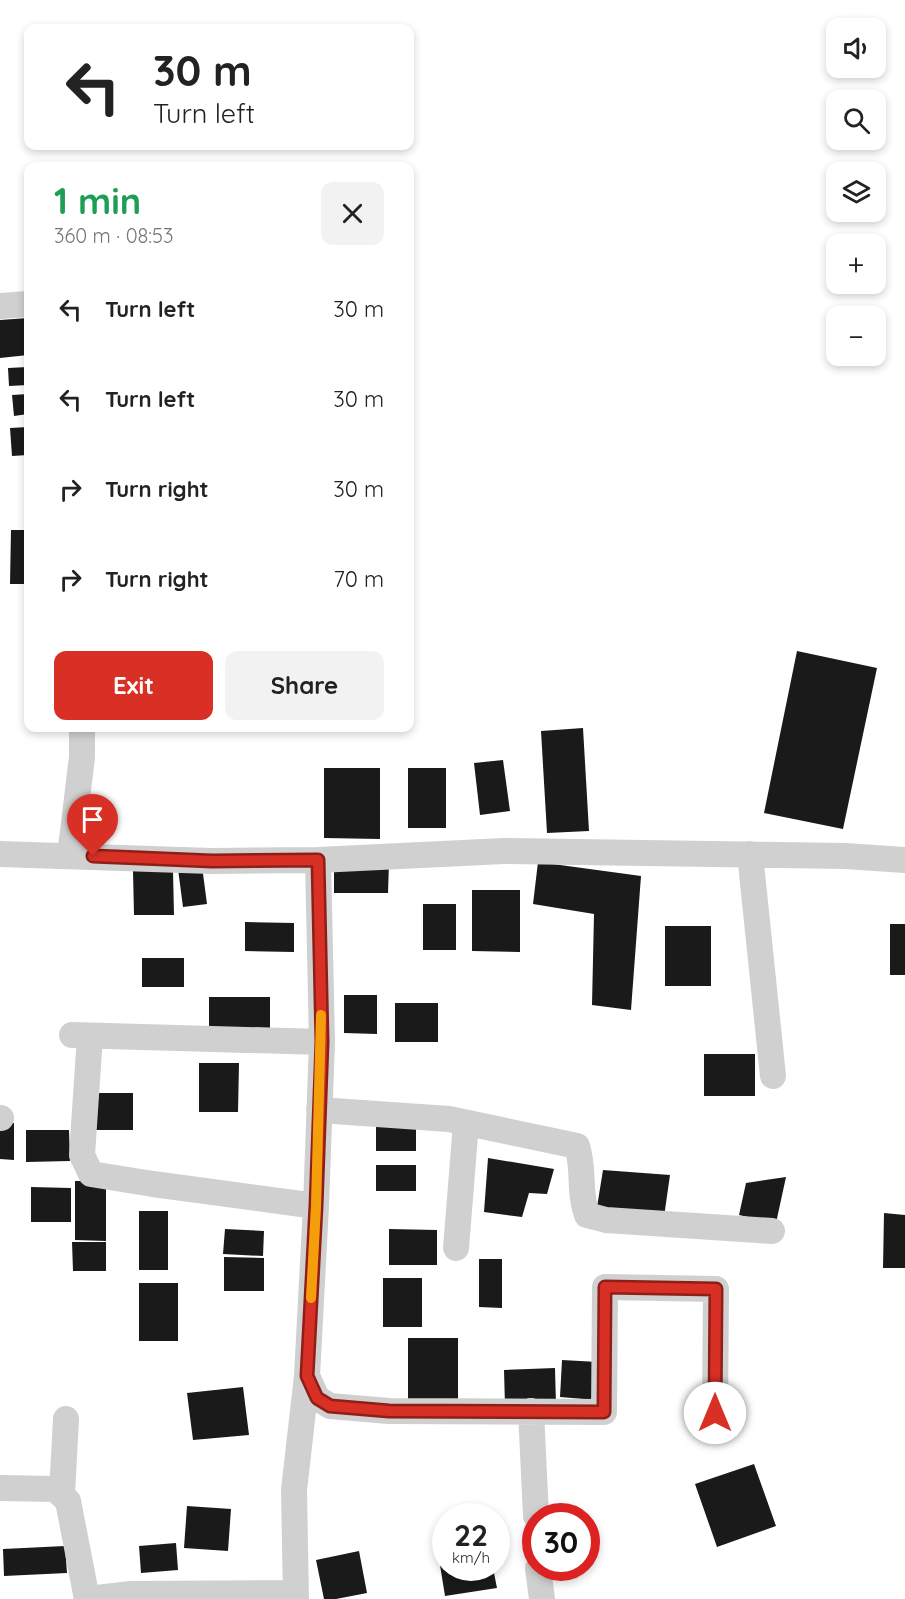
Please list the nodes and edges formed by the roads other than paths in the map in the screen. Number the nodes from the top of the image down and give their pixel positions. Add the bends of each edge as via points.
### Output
1 (24, 304) edge
2 (0, 306) edge
3 (82, 732) edge
4 (0, 854) edge
5 (750, 854) junction
6 (70, 856) junction
7 (318, 860) junction
8 (905, 860) edge
9 (322, 1042) junction
10 (773, 1076) dead end
11 (319, 1110) junction
12 (466, 1123) junction
13 (316, 1206) junction
14 (772, 1231) dead end
15 (456, 1248) dead end
16 (307, 1376) junction
17 (531, 1411) junction
18 (715, 1413) dead end
19 (66, 1419) dead end
20 (0, 1488) edge
21 (62, 1494) junction
22 (535, 1503) edge
23 (540, 1581) edge
24 (296, 1596) edge
25 (87, 1599) edge
26 (542, 1599) edge

1 - 2 street
3 - 6 street
4 - 6 street
5 - 7 street via 504,851
5 - 8 street
5 - 10 street
6 - 7 street
7 - 9 street
9 - 11 street
9 - 13 street via 81,1035 82,1155 91,1174
11 - 12 street
11 - 13 street
12 - 14 street via 577,1146 582,1162 581,1200 587,1215 606,1220
12 - 15 street
13 - 16 street
16 - 17 street via 317,1398 330,1406 389,1411
16 - 24 street via 294,1490
17 - 18 street via 604,1412 605,1287 716,1289
17 - 22 street
19 - 21 street
20 - 21 street via 55,1489
21 - 25 street via 68,1502
23 - 26 street
24 - 25 street via 131,1594

